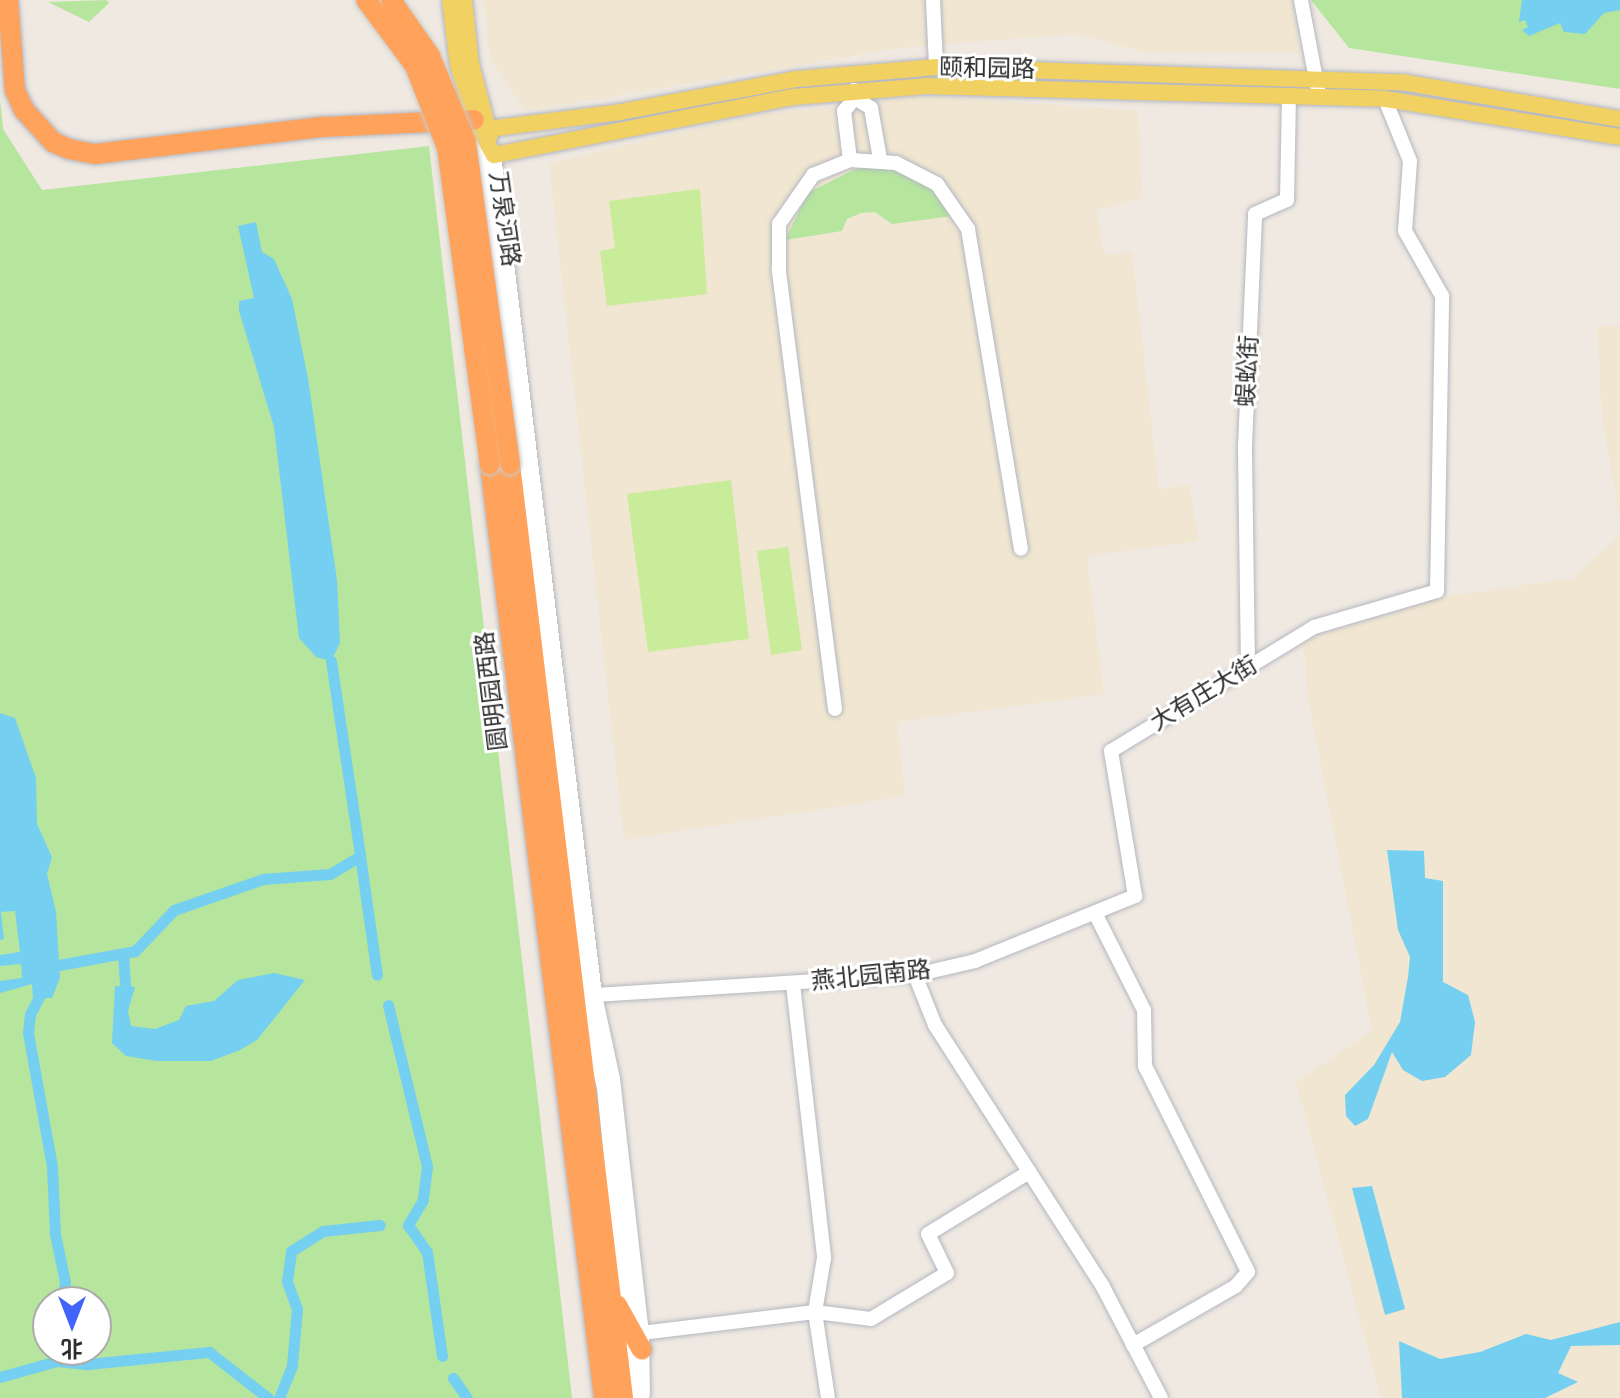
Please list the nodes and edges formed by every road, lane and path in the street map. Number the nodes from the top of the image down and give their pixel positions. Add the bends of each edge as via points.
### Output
1 (8, 0) edge
2 (366, 0) edge
3 (391, 0) edge
4 (450, 0) edge
5 (464, 0) edge
6 (933, 0) edge
7 (1301, 0) edge
8 (936, 67) junction
9 (1317, 79) junction
10 (854, 94) junction
11 (1289, 96) junction
12 (1319, 97) junction
13 (1385, 99) junction
14 (1620, 119) edge
15 (481, 125) junction
16 (1620, 137) edge
17 (494, 155) junction
18 (880, 159) junction
19 (850, 160) junction
20 (500, 464) junction
21 (1021, 549) dead end
22 (1248, 667) junction
23 (835, 709) dead end
24 (1135, 896) joint
25 (1095, 913) junction
26 (915, 975) junction
27 (793, 984) junction
28 (595, 995) junction
29 (1029, 1172) junction
30 (610, 1291) junction
31 (815, 1312) junction
32 (635, 1336) junction
33 (1133, 1345) junction
34 (604, 1398) edge
35 (623, 1398) edge
36 (635, 1398) edge
37 (643, 1398) edge
38 (828, 1398) edge
39 (1161, 1398) edge

1 - 15 highway via 19,100 31,121 69,149 95,154 323,127
2 - 20 highway, 圆明园西路, bridge via 415,66 447,148
3 - 20 highway, 万泉河路, bridge via 430,56 466,142
4 - 15 main road via 458,65
5 - 15 main road
6 - 8 street
7 - 9 street
8 - 9 main road, 颐和园路
8 - 15 main road, 颐和园路 via 797,79 620,112
9 - 12 street
9 - 14 main road, 颐和园路 via 1407,83
10 - 11 main road, 颐和园路 via 960,85
10 - 17 main road, 颐和园路
10 - 18 street via 871,108
10 - 19 street via 844,111
11 - 12 main road, 颐和园路
11 - 22 street, 蜈蚣街 via 1287,200 1255,214 1245,446
12 - 13 main road, 颐和园路
13 - 16 main road, 颐和园路
13 - 22 street, 大有庄大街 via 1410,161 1405,231 1442,296 1437,591 1314,627
15 - 17 main road
15 - 32 street via 586,1009 604,1088
17 - 28 street
18 - 19 street
18 - 21 street via 919,171 937,184 973,241
19 - 23 street via 813,175 779,224 806,502
20 - 30 highway, 圆明园西路
20 - 34 highway, 圆明园西路
22 - 24 street, 大有庄大街 via 1111,751
24 - 25 street, 燕北园南路
25 - 26 street, 燕北园南路 via 975,961
25 - 33 street via 1144,1010 1145,1066 1248,1272 1236,1286
26 - 27 street, 燕北园南路
26 - 29 street via 935,1025
27 - 28 street, 燕北园南路
27 - 31 street via 824,1258
28 - 32 street via 613,1079
29 - 31 street via 928,1234 947,1273 871,1319
29 - 33 street
30 - 32 highway
30 - 35 highway, 圆明园西路
31 - 32 street
31 - 38 street
32 - 36 street
32 - 37 street
33 - 39 street

